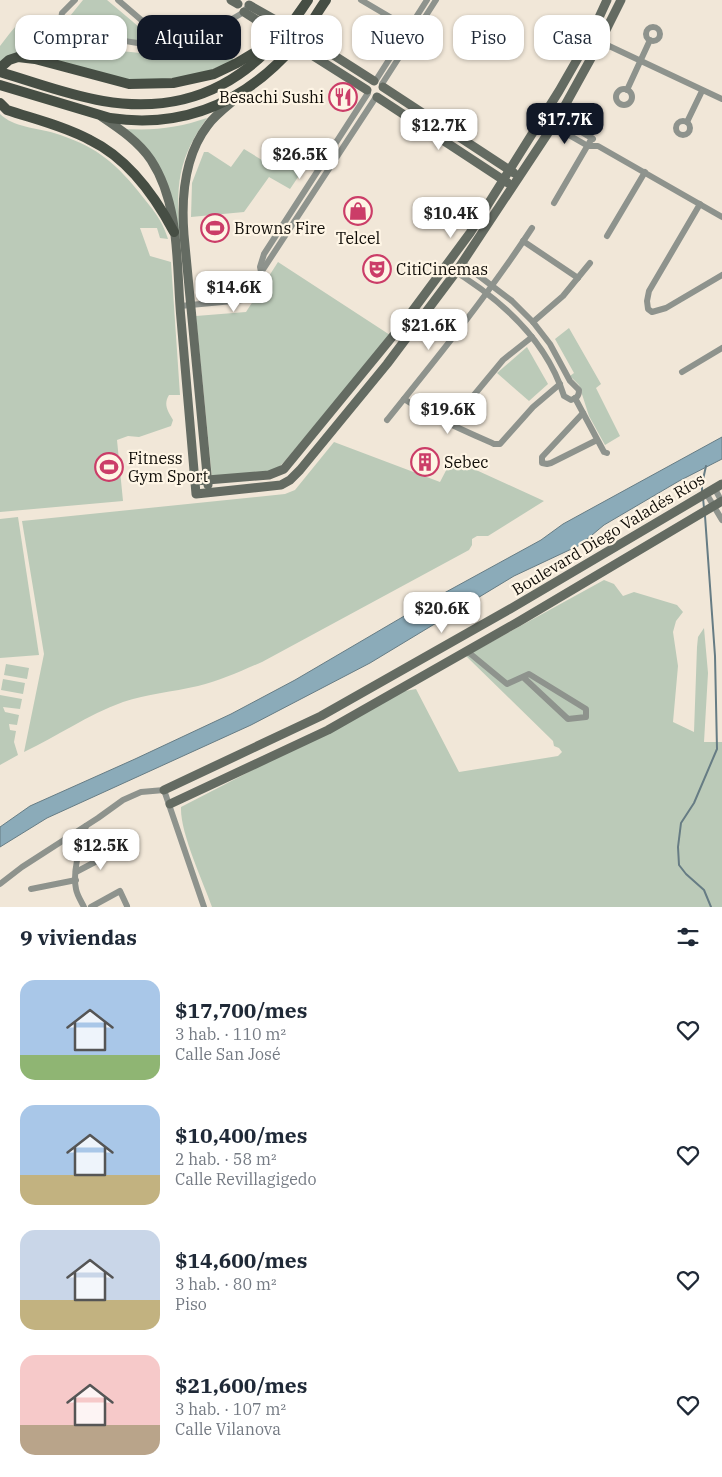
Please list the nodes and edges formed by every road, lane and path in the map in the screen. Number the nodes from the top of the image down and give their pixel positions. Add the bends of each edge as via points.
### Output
1 (74, 0) edge
2 (118, 0) edge
3 (308, 0) edge
4 (326, 0) edge
5 (361, 0) edge
6 (427, 0) edge
7 (436, 0) edge
8 (607, 0) edge
9 (621, 0) edge
10 (234, 2) edge
11 (246, 9) junction
12 (237, 15) edge
13 (256, 15) edge
14 (297, 15) edge
15 (316, 15) edge
16 (386, 15) edge
17 (420, 15) edge
18 (424, 15) edge
19 (600, 15) edge
20 (137, 16) edge
21 (610, 22) edge
22 (650, 40) dead end
23 (137, 42) edge
24 (610, 46) edge
25 (251, 55) edge
26 (256, 60) edge
27 (280, 60) edge
28 (320, 60) edge
29 (342, 60) edge
30 (393, 60) edge
31 (576, 60) edge
32 (590, 60) edge
33 (641, 60) junction
34 (0, 68) edge
35 (0, 72) edge
36 (379, 83) junction
37 (0, 85) edge
38 (628, 90) dead end
39 (702, 90) junction
40 (244, 92) junction
41 (372, 94) junction
42 (722, 99) edge
43 (0, 103) edge
44 (101, 116) junction
45 (556, 122) junction
46 (687, 122) dead end
47 (592, 138) junction
48 (588, 146) junction
49 (598, 146) junction
50 (510, 170) junction
51 (645, 172) junction
52 (520, 177) junction
53 (504, 180) junction
54 (514, 186) junction
55 (554, 203) dead end
56 (700, 204) junction
57 (722, 217) edge
58 (532, 228) dead end
59 (174, 232) junction
60 (607, 236) dead end
61 (523, 241) junction
62 (462, 263) junction
63 (590, 263) dead end
64 (446, 266) junction
65 (456, 272) junction
66 (722, 275) edge
67 (578, 278) junction
68 (493, 285) junction
69 (486, 293) junction
70 (180, 306) junction
71 (190, 306) junction
72 (533, 322) junction
73 (532, 336) junction
74 (550, 344) junction
75 (722, 348) edge
76 (541, 350) junction
77 (682, 372) dead end
78 (560, 384) junction
79 (575, 398) junction
80 (404, 399) junction
81 (583, 413) junction
82 (386, 420) dead end
83 (450, 424) junction
84 (598, 440) junction
85 (606, 453) dead end
86 (284, 469) junction
87 (208, 480) junction
88 (290, 480) junction
89 (195, 481) junction
90 (714, 489) edge
91 (208, 493) junction
92 (720, 502) edge
93 (722, 520) edge
94 (467, 651) junction
95 (523, 677) junction
96 (164, 790) junction
97 (170, 804) junction
98 (86, 826) junction
99 (116, 851) dead end
100 (76, 872) junction
101 (76, 880) junction
102 (0, 884) edge
103 (31, 889) dead end
104 (127, 906) dead end
105 (84, 907) edge
106 (90, 907) edge
107 (204, 907) edge

1 - 23 street via 62,14 65,25
2 - 20 street
3 - 14 main road
4 - 15 main road
5 - 16 street
6 - 17 street
7 - 18 street
8 - 19 street
9 - 21 street
10 - 11 street
11 - 12 street
11 - 13 street
22 - 33 street
24 - 33 street
25 - 34 main road via 214,74 173,83 129,84 18,57
26 - 35 main road via 220,87 183,101 164,104 103,101
27 - 40 main road
28 - 41 street
29 - 36 street
30 - 36 street
31 - 50 street
32 - 45 street
33 - 38 street
33 - 39 street
36 - 41 street via 383,92
36 - 41 street via 368,85
36 - 50 street
37 - 44 main road
39 - 42 street
39 - 46 street
40 - 44 main road via 198,113 178,117 126,120
40 - 71 street via 208,124 186,170 182,212
41 - 53 street
41 - 71 street via 243,300
43 - 59 main road via 7,110 84,137 114,156 140,181 164,212
44 - 59 street via 137,143 151,160 167,197
45 - 47 street
45 - 48 street
45 - 52 street
47 - 48 street
47 - 49 street
48 - 49 street
48 - 55 street
49 - 51 street
50 - 52 street
50 - 53 street
51 - 56 street
51 - 60 street
52 - 54 street
53 - 54 street
53 - 64 street
54 - 62 street
56 - 57 street
56 - 66 street via 650,291 648,309 652,312 666,308
58 - 61 street
59 - 70 street
61 - 67 street
61 - 68 street
62 - 65 street
62 - 68 street
63 - 67 street
64 - 65 street
64 - 86 street
65 - 69 street
65 - 88 street via 387,364
67 - 72 street
68 - 69 street
68 - 72 street
69 - 73 street via 517,318
69 - 80 street
70 - 71 street
70 - 89 street
71 - 87 street
72 - 74 street
73 - 76 street
73 - 83 street via 503,360
74 - 76 street
74 - 79 street via 570,381 579,390
75 - 77 street
76 - 78 street
78 - 79 street via 564,396 572,400
78 - 83 street via 500,444
79 - 81 street
80 - 82 street
80 - 83 street
81 - 84 street
81 - 84 street via 542,457 542,463 551,463
84 - 85 street
86 - 87 street via 269,475
86 - 88 street
87 - 89 street
87 - 91 street
88 - 91 street via 269,487
89 - 91 street via 196,494
90 - 92 street
90 - 96 street, Boulevard Diego Valadés Ríos via 321,716
92 - 93 street
92 - 94 street, Boulevard Diego Valadés Ríos
94 - 95 street via 507,684
94 - 97 street, Boulevard Diego Valadés Ríos via 328,730
95 - 95 street via 529,674 586,709 586,717 568,719
96 - 97 street
96 - 98 street via 141,792 123,800
97 - 107 street
98 - 100 street
98 - 102 street
99 - 100 street
100 - 101 street
101 - 103 street
101 - 105 street via 76,889
104 - 106 street via 120,891

